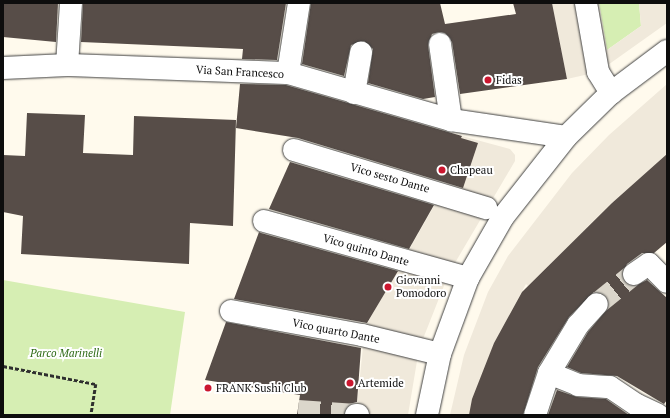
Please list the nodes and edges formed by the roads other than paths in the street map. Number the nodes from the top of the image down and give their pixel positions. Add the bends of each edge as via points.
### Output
1 (71, 3) edge
2 (299, 3) edge
3 (586, 3) edge
4 (440, 44) dead end
5 (667, 51) edge
6 (361, 53) dead end
7 (67, 65) junction
8 (3, 68) edge
9 (288, 73) junction
10 (354, 93) junction
11 (611, 93) junction
12 (451, 120) junction
13 (566, 137) junction
14 (294, 150) dead end
15 (486, 208) dead end
16 (264, 221) dead end
17 (634, 274) tunnel mouth
18 (468, 278) junction
19 (667, 282) edge
20 (597, 304) tunnel mouth
21 (231, 311) dead end
22 (440, 354) junction
23 (549, 373) junction
24 (667, 410) edge
25 (427, 415) edge
26 (535, 415) edge
27 (658, 415) edge
28 (664, 415) edge

1 - 7 street
2 - 9 street
3 - 11 street via 598,72
4 - 12 street
5 - 11 street
6 - 10 street
7 - 8 street, Via San Francesco
7 - 9 street, Via San Francesco
9 - 10 street, Via San Francesco
10 - 12 street, Via San Francesco
11 - 13 street
12 - 13 street, Via San Francesco
13 - 18 street via 503,218
14 - 15 street, Vico sesto Dante
16 - 18 street, Vico quinto Dante
17 - 19 street via 649,264
18 - 22 street
20 - 23 street via 578,326
21 - 22 street, Vico quarto Dante via 362,335
22 - 25 street
23 - 26 street
23 - 27 street via 578,385 610,387
24 - 28 street

